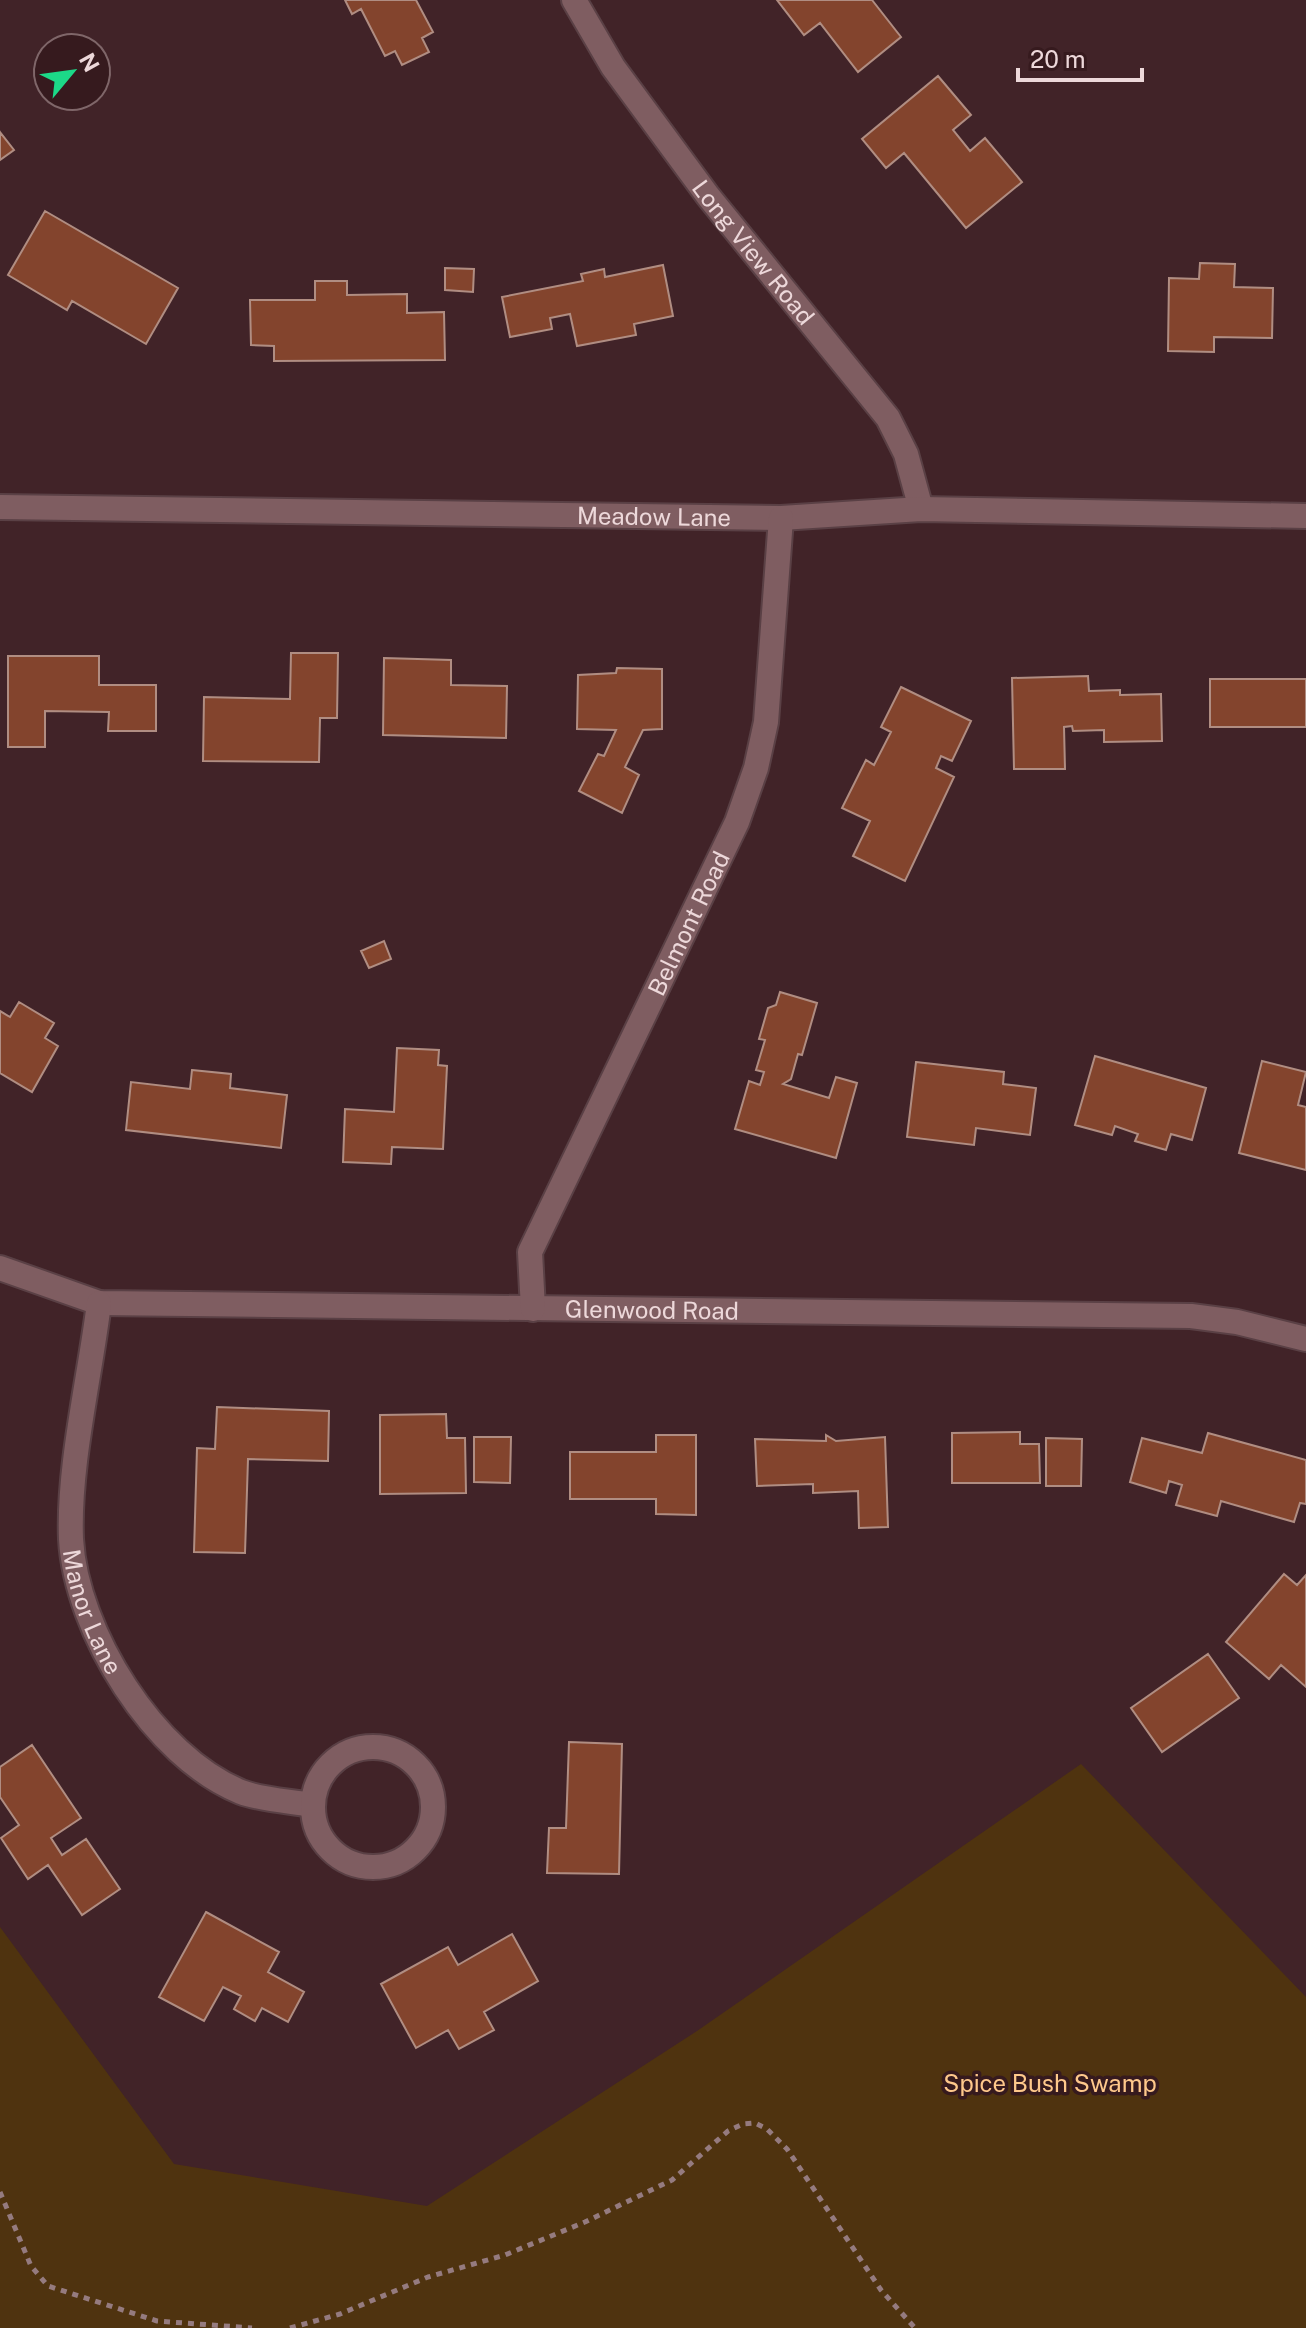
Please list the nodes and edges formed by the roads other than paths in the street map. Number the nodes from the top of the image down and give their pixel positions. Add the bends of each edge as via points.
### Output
1 (574, 0) edge
2 (0, 507) edge
3 (921, 509) junction
4 (1306, 516) edge
5 (781, 518) junction
6 (0, 1268) edge
7 (99, 1303) junction
8 (533, 1309) junction
9 (1306, 1339) edge
10 (313, 1805) junction

1 - 3 street, Long View Road via 613,67 708,196 888,418 906,454
2 - 5 street, Meadow Lane
3 - 4 street, Meadow Lane
3 - 5 street, Meadow Lane
5 - 8 street, Belmont Road via 770,690 756,768 737,822 530,1252
6 - 7 street, Glenwood Road
7 - 8 street, Glenwood Road
7 - 10 street, Manor Lane via 71,1519 77,1576 93,1627 137,1702 201,1769 242,1792
8 - 9 street, Glenwood Road via 1191,1316
10 - 10 street via 325,1844 341,1859 365,1867 386,1867 405,1859 421,1844 433,1814 424,1774 409,1759 378,1747 338,1758 323,1773

